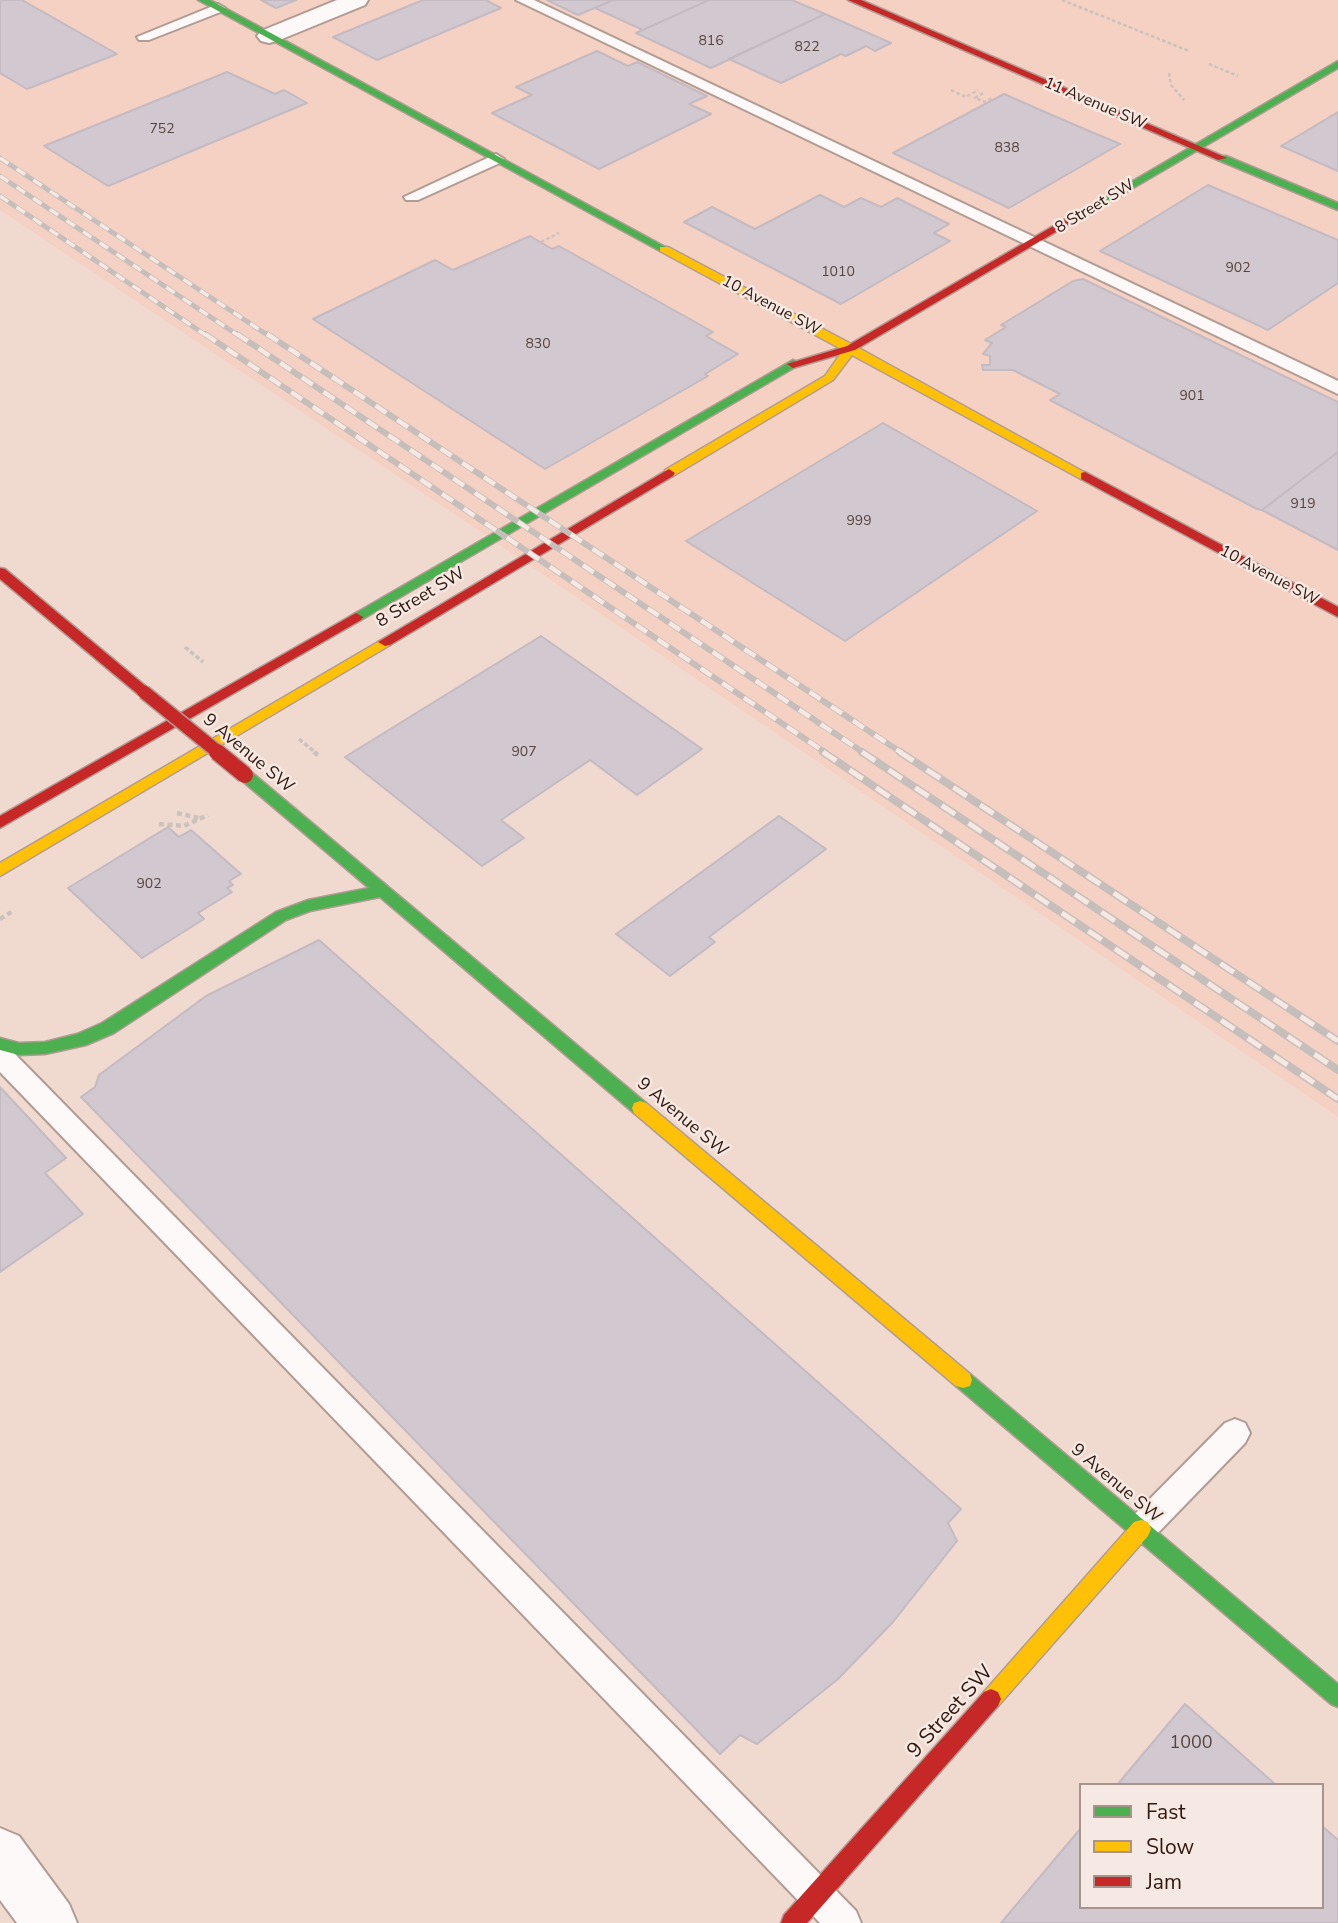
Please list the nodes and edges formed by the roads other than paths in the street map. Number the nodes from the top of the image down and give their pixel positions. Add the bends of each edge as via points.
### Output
1 (358, 0) edge
2 (523, 0) edge
3 (853, 0) edge
4 (210, 4) edge
5 (269, 36) junction
6 (144, 37) dead end
7 (1338, 64) edge
8 (1196, 147) junction
9 (496, 159) junction
10 (412, 197) dead end
11 (1338, 207) edge
12 (1034, 243) junction
13 (851, 348) junction
14 (1338, 388) edge
15 (0, 572) edge
16 (1338, 613) edge
17 (0, 823) edge
18 (0, 870) edge
19 (382, 891) junction
20 (0, 1044) edge
21 (0, 1055) edge
22 (1235, 1433) dead end
23 (1141, 1530) junction
24 (1338, 1697) edge
25 (0, 1856) edge
26 (818, 1895) junction
27 (50, 1923) edge
28 (792, 1923) edge
29 (844, 1923) edge

1 - 5 street
2 - 12 lane
3 - 8 main road, 11 Avenue SW
4 - 5 main road, 10 Avenue SW
4 - 6 lane
5 - 9 main road, 10 Avenue SW
7 - 8 main road, 8 Street SW
8 - 11 main road, 11 Avenue SW
8 - 12 main road, 8 Street SW
9 - 10 lane
9 - 13 main road, 10 Avenue SW
12 - 13 main road, 8 Street SW
12 - 14 lane
13 - 16 main road, 10 Avenue SW
13 - 17 main road, 8 Street SW via 799,362
13 - 18 main road, 8 Street SW via 829,378
15 - 19 main road, 9 Avenue SW, bridge
19 - 20 main road via 282,916 108,1028 80,1040 45,1048
19 - 23 main road, 9 Avenue SW
21 - 26 lane
22 - 23 lane
23 - 24 main road, 9 Avenue SW
23 - 26 main road, 9 Street SW
25 - 27 street
26 - 28 main road, 9 Street SW
26 - 29 lane

